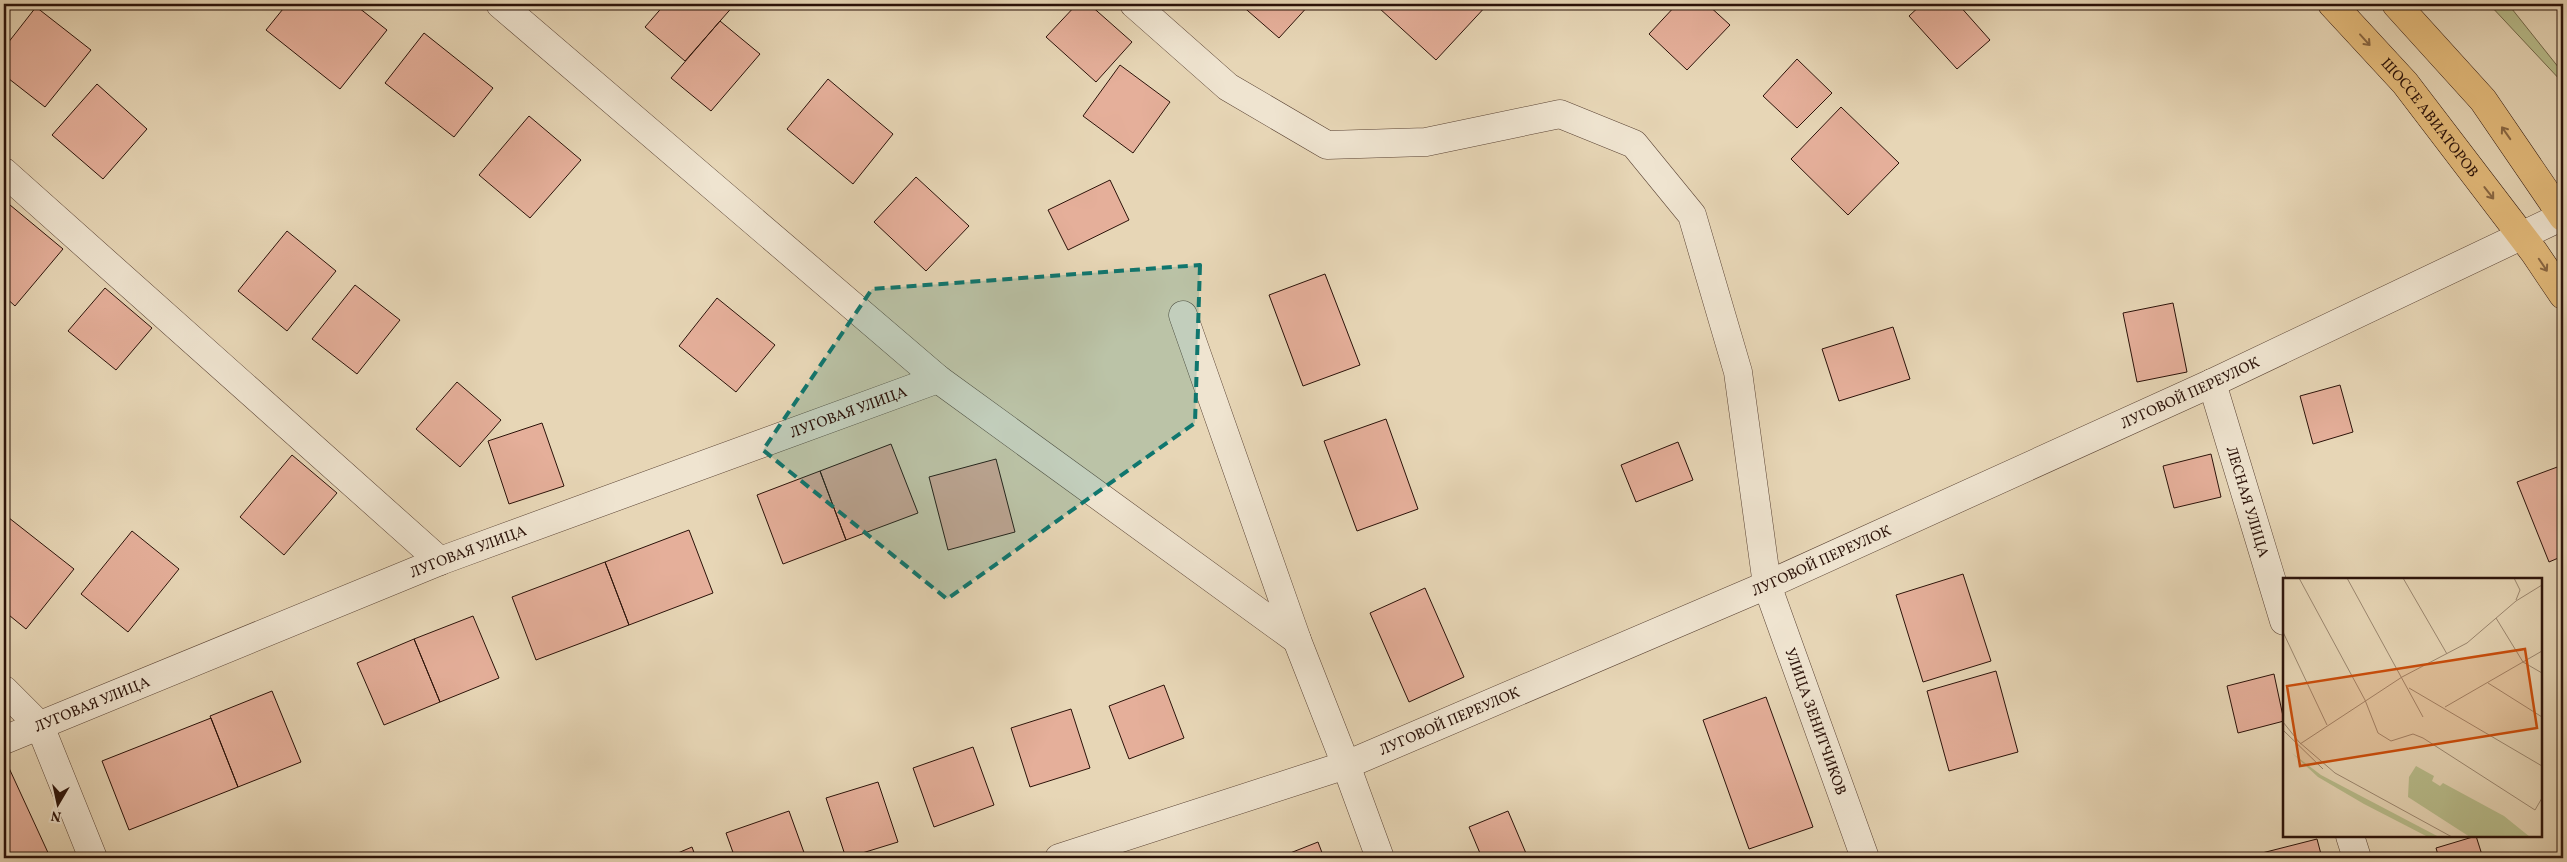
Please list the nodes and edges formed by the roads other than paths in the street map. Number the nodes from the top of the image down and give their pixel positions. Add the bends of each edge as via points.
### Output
1 (500, 4) edge
2 (1134, 4) edge
3 (2332, 4) edge
4 (2396, 4) edge
5 (4, 172) edge
6 (2563, 216) edge
7 (2522, 236) junction
8 (2563, 295) edge
9 (1183, 315) dead end
10 (938, 379) junction
11 (2212, 383) junction
12 (440, 561) junction
13 (1767, 585) junction
14 (2283, 618) edge
15 (1297, 640) junction
16 (4, 690) edge
17 (40, 726) junction
18 (4, 740) edge
19 (1346, 765) junction
20 (2350, 837) edge
21 (93, 858) edge
22 (1059, 858) edge
23 (1380, 858) edge
24 (1865, 858) edge
25 (2357, 858) edge

1 - 10 street
2 - 13 street, УЛИЦА ЗЕНИТЧИКОВ via 1228,87 1327,145 1426,142 1560,114 1634,144 1692,215 1738,372
3 -> 7 main road, ШОССЕ АВИАТОРОВ via 2405,83
6 -> 4 main road via 2482,100
5 - 12 street
6 - 7 street, ЛУГОВОЙ ПЕРЕУЛОК
7 -> 8 main road, ШОССЕ АВИАТОРОВ
7 - 11 street, ЛУГОВОЙ ПЕРЕУЛОК
9 - 15 street
10 - 12 street, ЛУГОВАЯ УЛИЦА
10 - 15 street
11 - 13 street, ЛУГОВОЙ ПЕРЕУЛОК
11 - 14 street, ЛЕСНАЯ УЛИЦА
12 - 17 street, ЛУГОВАЯ УЛИЦА
13 - 19 street, ЛУГОВОЙ ПЕРЕУЛОК
13 - 24 street, УЛИЦА ЗЕНИТЧИКОВ
15 - 19 street
16 - 17 street
17 - 18 street, ЛУГОВАЯ УЛИЦА
17 - 21 street
19 - 22 street, ЛУГОВОЙ ПЕРЕУЛОК
19 - 23 street
20 - 25 street

